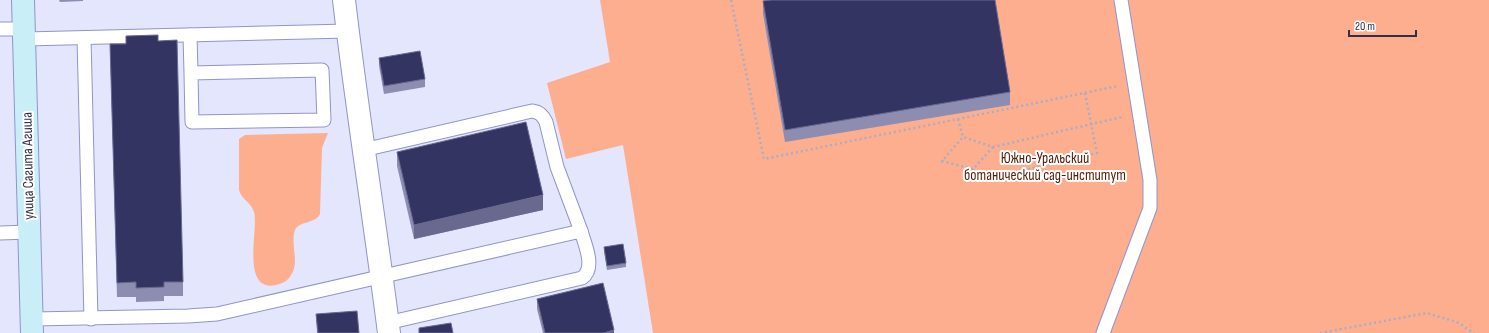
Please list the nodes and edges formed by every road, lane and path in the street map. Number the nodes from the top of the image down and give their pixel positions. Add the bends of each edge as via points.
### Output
1 (24, 0) edge
2 (344, 0) edge
3 (731, 0) edge
4 (1121, 0) edge
5 (0, 29) edge
6 (348, 31) junction
7 (25, 34) junction
8 (190, 35) junction
9 (142, 36) junction
10 (84, 38) junction
11 (142, 50) edge
12 (191, 73) junction
13 (1134, 83) junction
14 (1084, 93) junction
15 (1140, 113) junction
16 (958, 119) junction
17 (1091, 124) junction
18 (963, 137) junction
19 (993, 147) junction
20 (364, 150) junction
21 (973, 169) junction
22 (581, 231) junction
23 (29, 232) junction
24 (0, 233) edge
25 (382, 277) junction
26 (92, 319) junction
27 (32, 326) edge
28 (388, 328) edge
29 (1103, 333) edge
30 (1320, 333) edge
31 (1474, 333) edge

1 - 7 main road, улица Сагита Агиша
2 - 6 street
3 - 16 path via 764,159
4 - 13 lane
5 - 7 lane
6 - 8 lane
6 - 20 street
7 - 10 lane
7 - 23 main road, улица Сагита Агиша
8 - 9 lane
8 - 12 lane
9 - 10 lane
9 - 11 lane
10 - 26 lane
12 - 12 lane via 322,70 324,120 192,122
13 - 14 path
13 - 15 lane
14 - 16 path
14 - 17 path
15 - 17 path
15 - 29 lane via 1150,180 1150,208
16 - 18 path
17 - 19 path
17 - 21 path via 1097,153 977,181
18 - 19 path
18 - 21 path via 942,161
19 - 21 path
20 - 22 lane via 536,112 546,122 557,167
20 - 25 street
22 - 25 lane
22 - 28 lane via 590,266 588,273 582,278
23 - 24 lane
23 - 27 main road, улица Сагита Агиша
25 - 26 lane via 217,314
25 - 28 street
26 - 27 lane
30 - 31 path via 1427,314 1459,323

